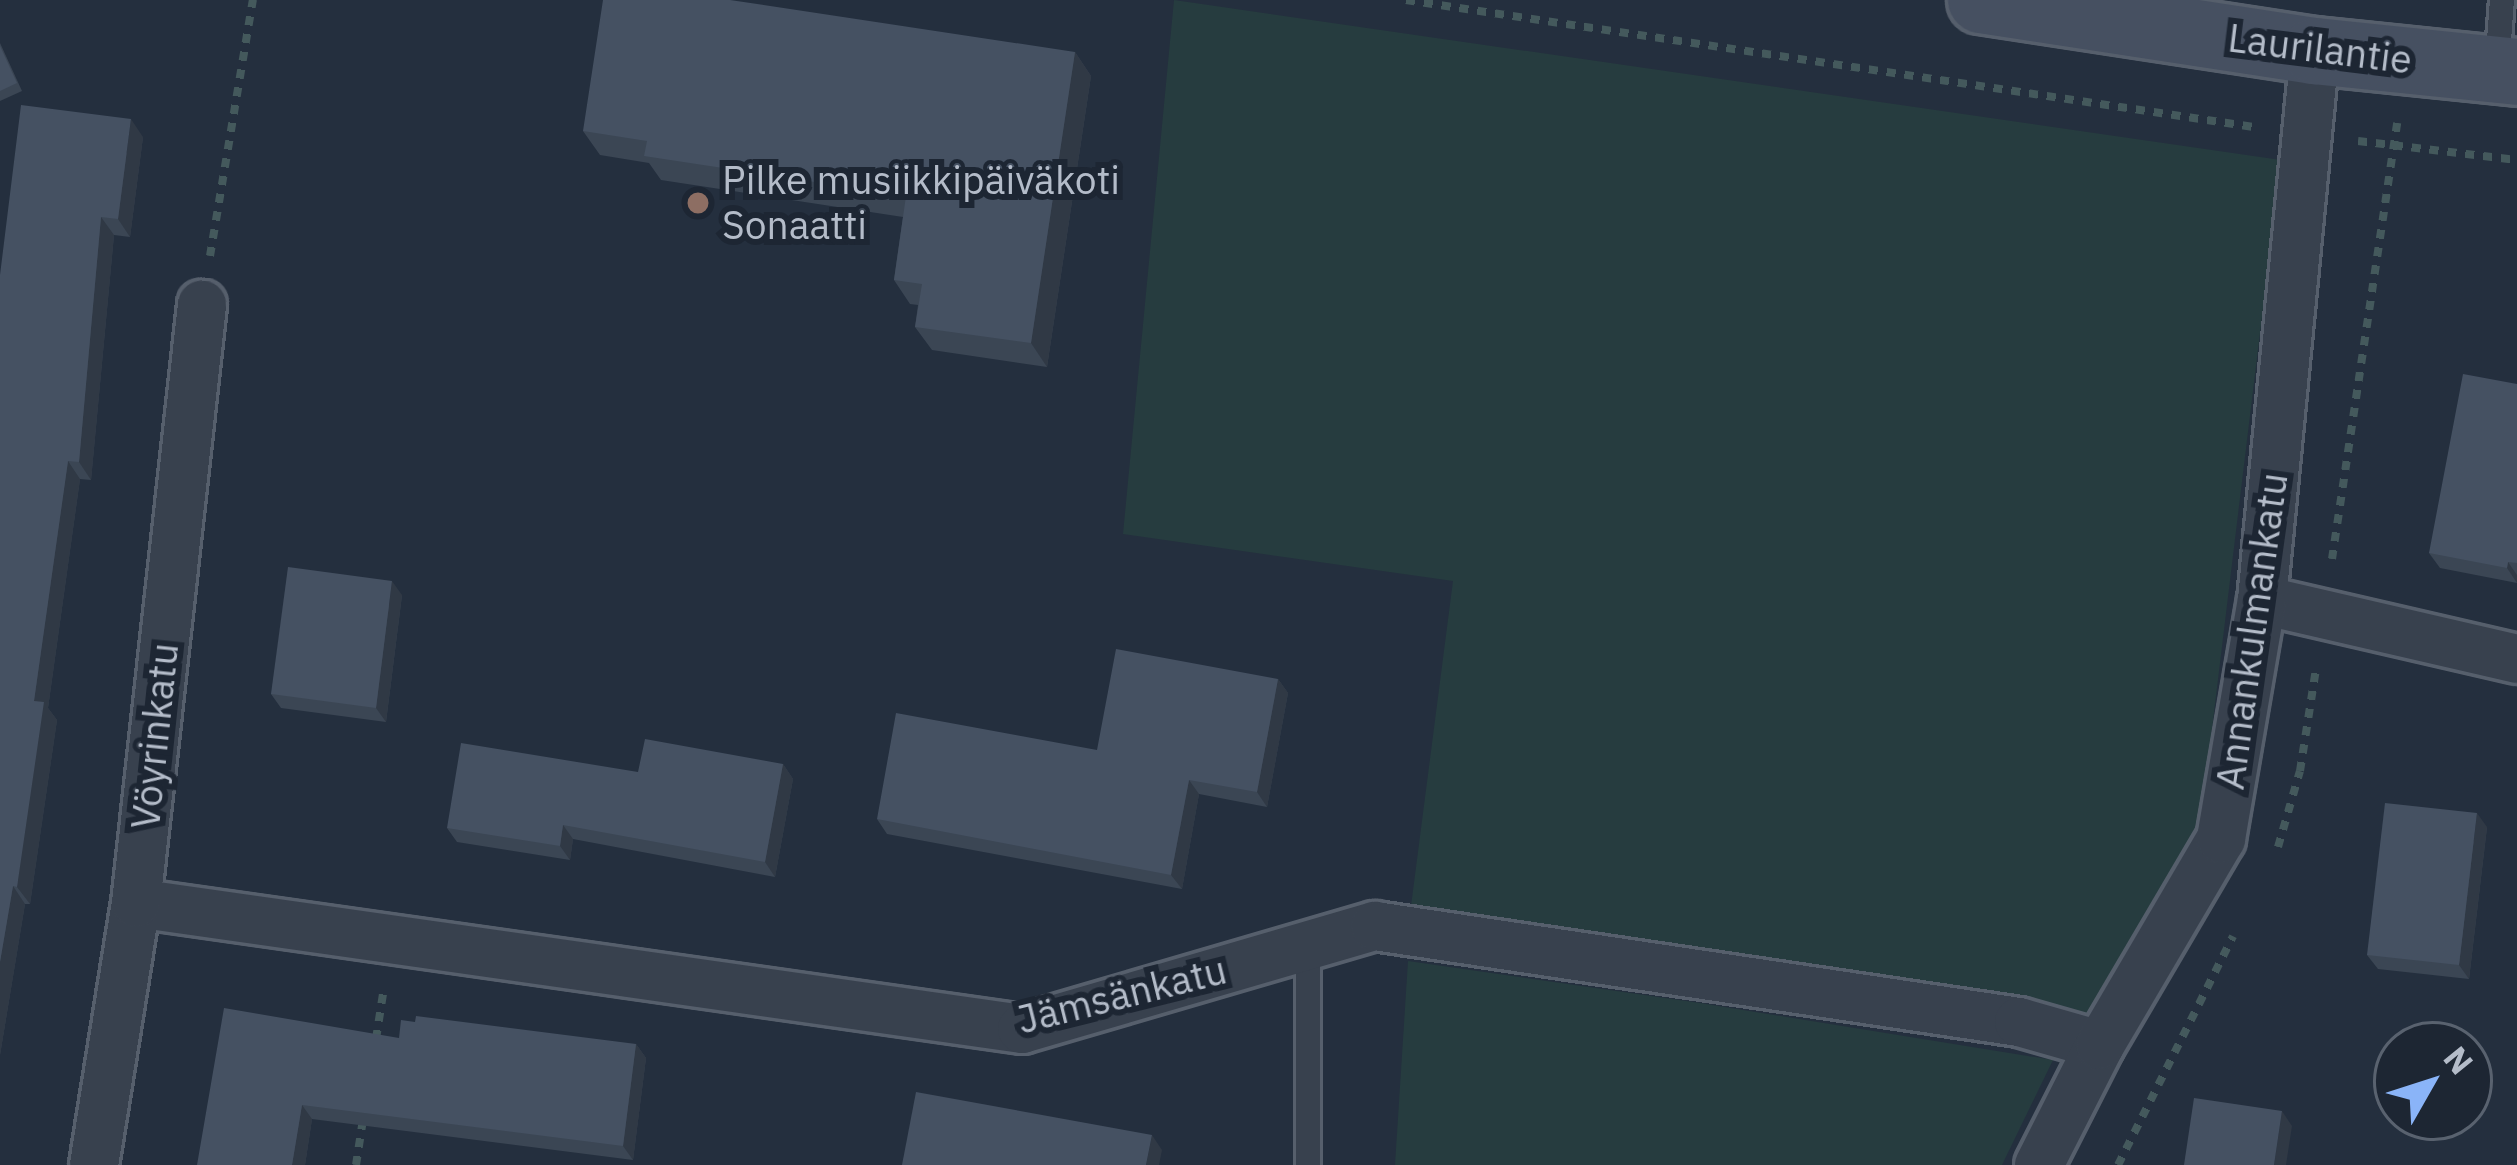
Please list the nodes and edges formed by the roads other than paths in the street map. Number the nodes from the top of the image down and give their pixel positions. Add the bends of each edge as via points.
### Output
1 (1981, 0) edge
2 (2502, 0) edge
3 (2315, 51) junction
4 (2507, 71) edge
5 (202, 304) road end
6 (2262, 600) junction
7 (2517, 659) edge
8 (136, 903) junction
9 (1308, 945) junction
10 (2100, 1045) junction
11 (94, 1165) edge
12 (1308, 1165) edge
13 (2039, 1165) edge

1 - 3 street, Laurilantie
2 - 4 lane
3 - 4 street, Laurilantie
3 - 6 street, Annankulmankatu
5 - 8 street, Vöyrinkatu
6 - 7 street
6 - 10 street, Annankulmankatu via 2221,839
8 - 9 street, Jämsänkatu via 1022,1029
8 - 11 street, Vöyrinkatu
9 - 10 street, Jämsänkatu via 1375,926 2019,1022
9 - 12 lane
10 - 13 street, Annankulmankatu

